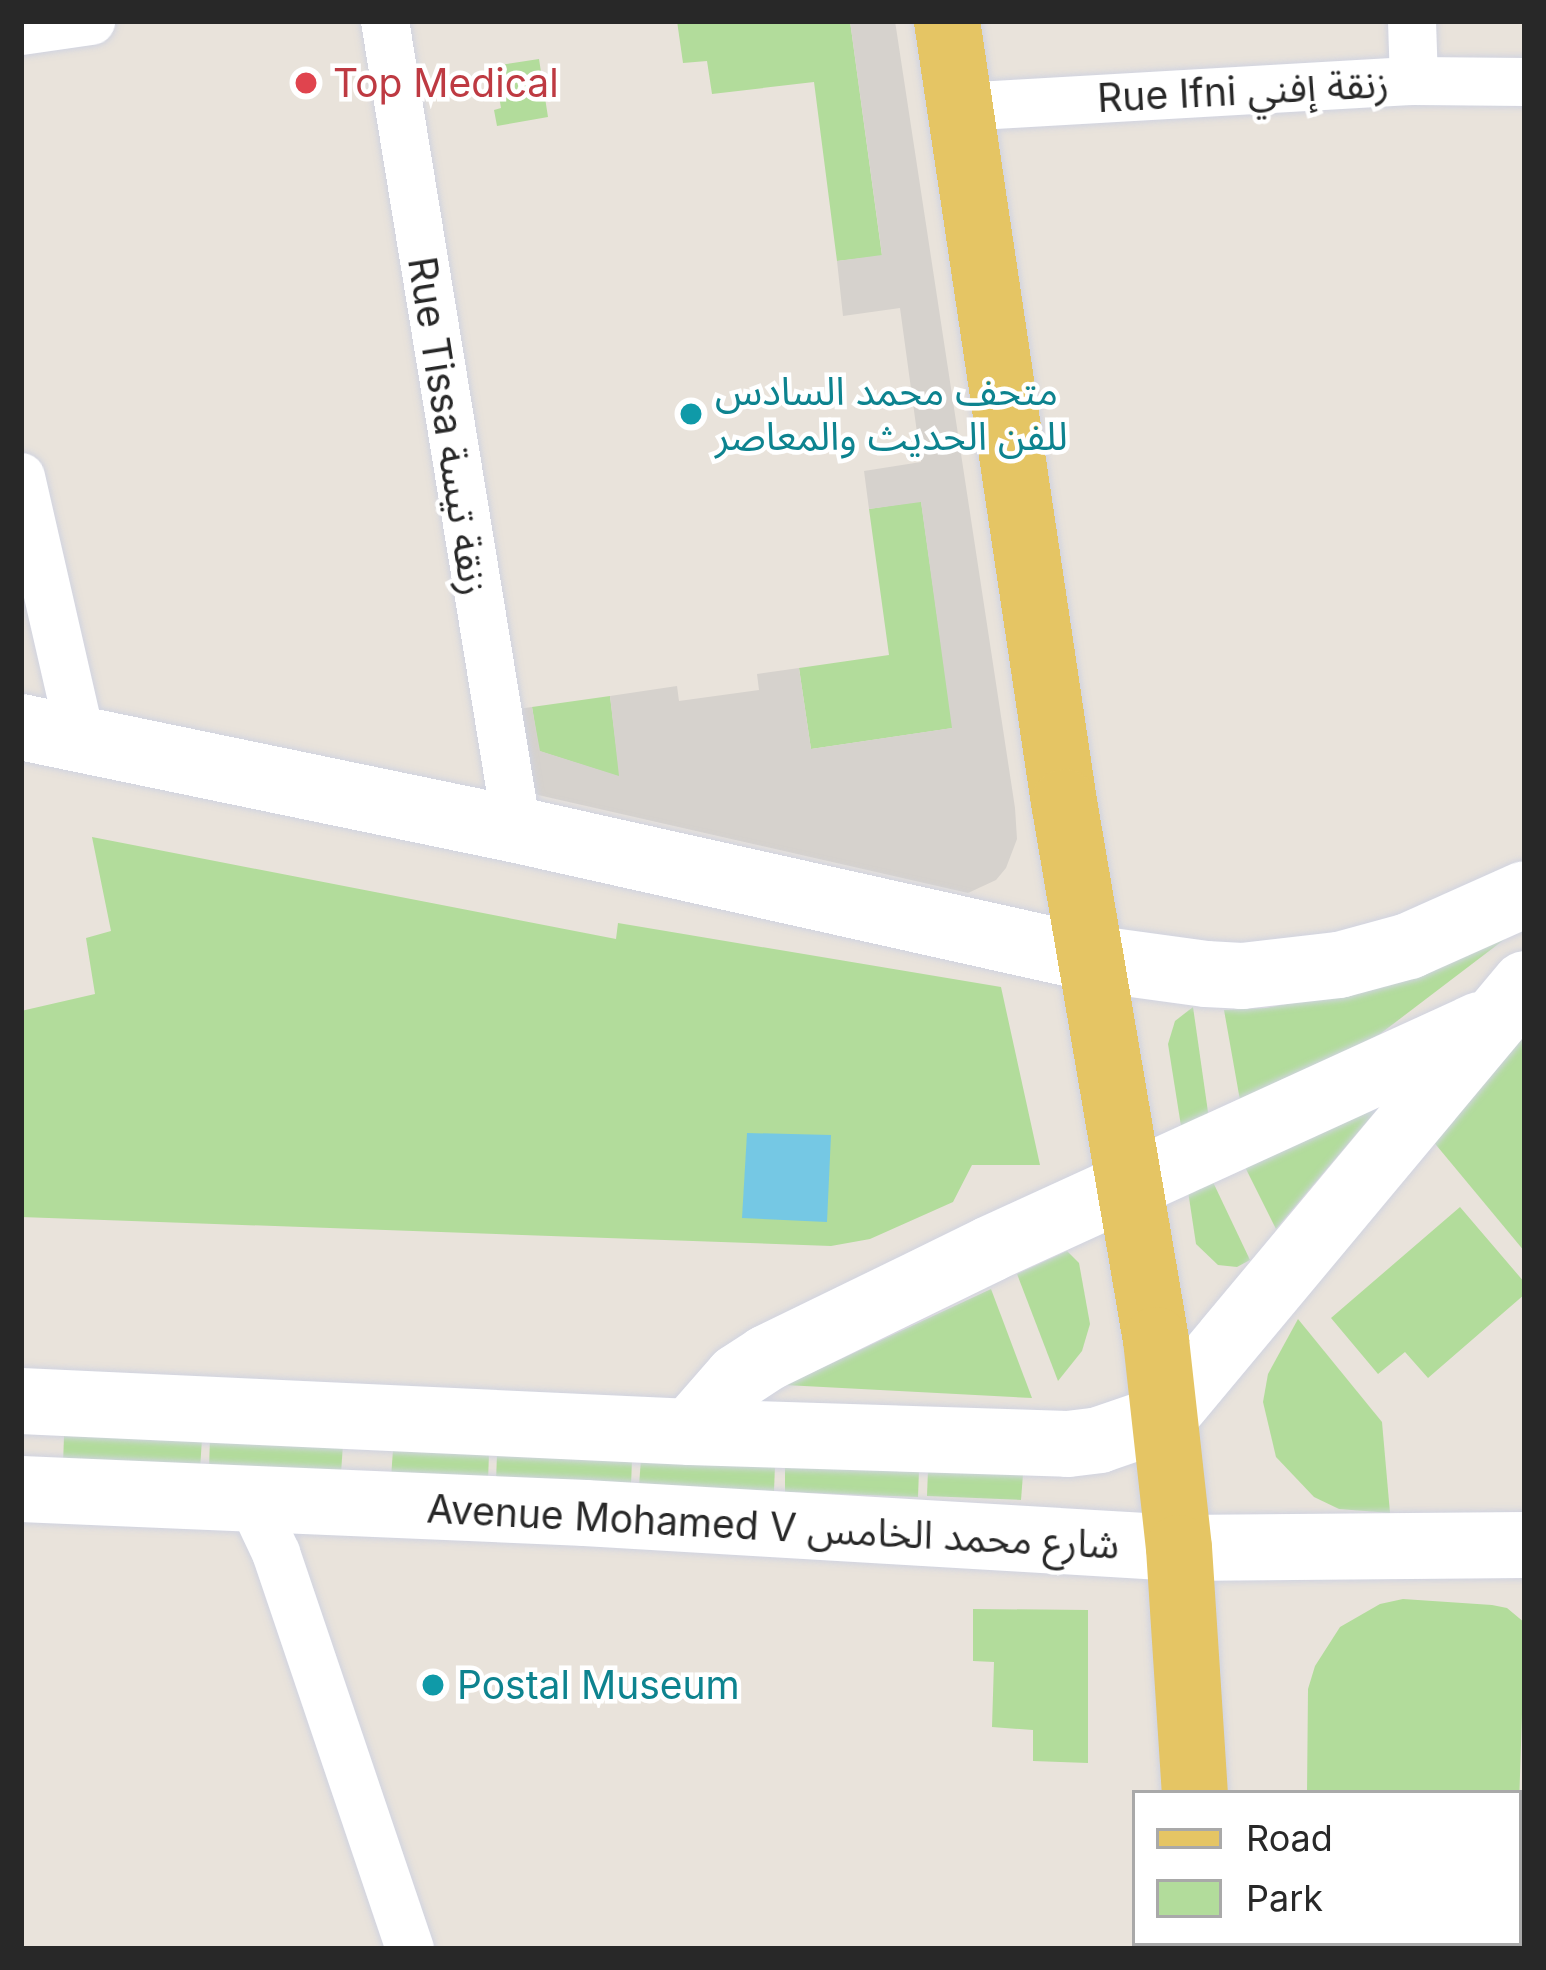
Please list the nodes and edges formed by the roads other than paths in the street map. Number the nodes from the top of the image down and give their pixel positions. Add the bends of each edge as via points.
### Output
1 (91, 21) edge
2 (385, 21) edge
3 (947, 21) edge
4 (1412, 21) edge
5 (21, 31) edge
6 (1414, 81) junction
7 (1525, 82) edge
8 (960, 107) junction
9 (21, 476) edge
10 (51, 733) edge
11 (517, 830) junction
12 (1525, 894) edge
13 (1089, 958) junction
14 (1510, 1001) edge
15 (1130, 1185) junction
16 (21, 1401) edge
17 (1163, 1418) junction
18 (690, 1432) junction
19 (21, 1489) edge
20 (250, 1500) junction
21 (1525, 1545) edge
22 (1179, 1548) junction
23 (1195, 1790) edge
24 (410, 1949) edge

1 - 5 street
2 - 11 street, Rue Tissa زنقة تيسة
3 - 8 main road
4 - 6 street
6 - 7 street, Rue Ifni زنقة إفني
6 - 8 street, Rue Ifni زنقة إفني
8 - 13 main road
9 - 10 street
10 - 11 main road
11 - 13 main road
12 - 13 main road via 1409,946 1340,965 1242,976
13 - 15 main road
14 - 15 main road
14 - 17 main road
15 - 17 main road
15 - 18 main road via 767,1358
16 - 18 main road
17 - 18 main road via 1068,1444
17 - 22 main road
19 - 20 main road, Avenue Mohamed V شارع محمد الخامس
20 - 22 main road, Avenue Mohamed V شارع محمد الخامس
20 - 24 street via 276,1553
21 - 22 main road, Avenue Mohamed V شارع محمد الخامس
22 - 23 main road

